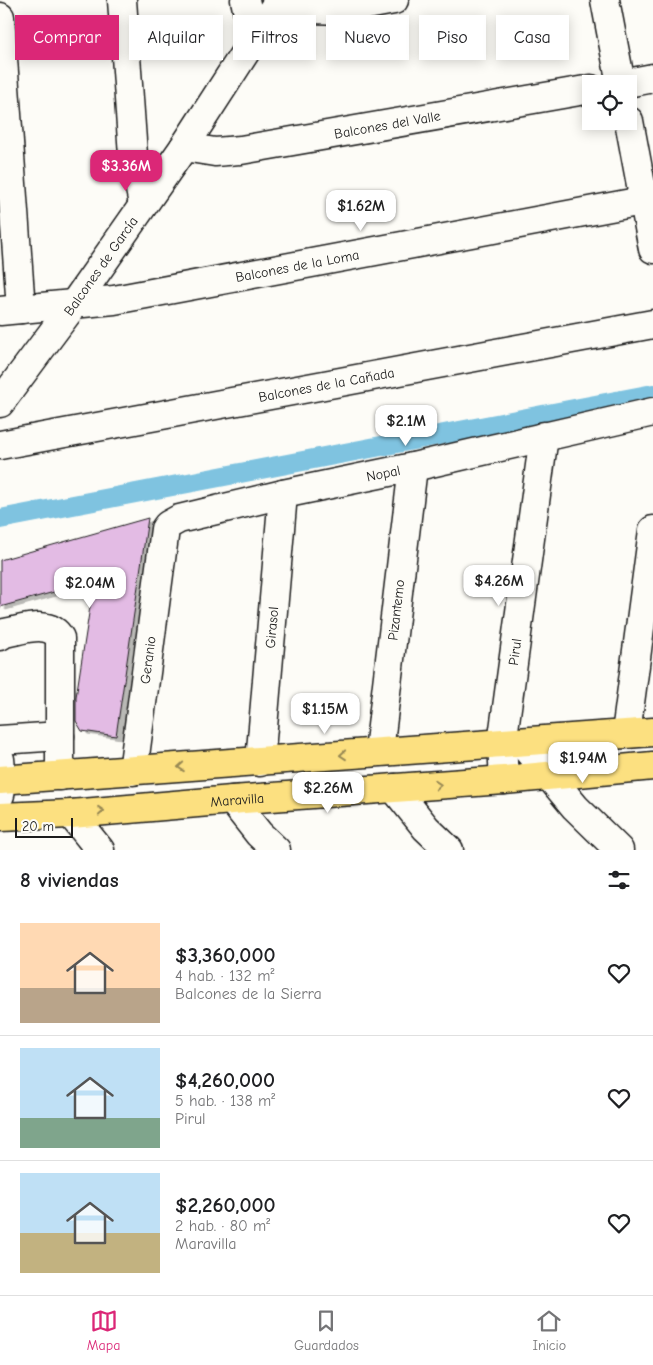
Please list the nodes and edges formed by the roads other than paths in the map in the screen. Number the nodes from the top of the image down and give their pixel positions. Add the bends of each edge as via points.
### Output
1 (122, 0) edge
2 (245, 0) edge
3 (280, 0) edge
4 (394, 0) edge
5 (605, 0) edge
6 (248, 15) edge
7 (270, 15) edge
8 (0, 16) edge
9 (241, 60) edge
10 (620, 75) edge
11 (653, 78) edge
12 (637, 81) edge
13 (582, 91) edge
14 (630, 130) edge
15 (184, 147) junction
16 (648, 200) edge
17 (144, 204) junction
18 (653, 249) edge
19 (74, 304) junction
20 (10, 310) edge
21 (653, 324) edge
22 (0, 403) edge
23 (653, 412) edge
24 (544, 436) junction
25 (0, 444) edge
26 (413, 467) junction
27 (283, 494) junction
28 (173, 522) joint
29 (653, 530) edge
30 (0, 636) edge
31 (653, 732) edge
32 (626, 734) junction
33 (60, 736) junction
34 (0, 740) edge
35 (511, 743) junction
36 (378, 751) junction
37 (260, 762) junction
38 (653, 766) edge
39 (133, 771) junction
40 (548, 775) junction
41 (60, 776) junction
42 (0, 779) edge
43 (504, 780) junction
44 (394, 788) junction
45 (232, 800) junction
46 (71, 814) junction
47 (0, 817) edge
48 (100, 850) edge
49 (276, 850) edge
50 (449, 850) edge
51 (619, 850) edge

1 - 17 street via 133,155
2 - 6 street
3 - 4 street via 312,9 340,10
3 - 7 street, Balcones de García
5 - 10 street
8 - 20 street
9 - 15 street, Balcones de García
11 - 12 street
13 - 15 street, Balcones del Valle via 241,150 215,152
14 - 16 street
15 - 17 street, Balcones de García
16 - 18 street
16 - 19 street, Balcones de la Loma via 124,298
17 - 19 street, Balcones de García
19 - 20 street, Balcones de la Loma
19 - 22 street, Balcones de García
21 - 25 street, Balcones de la Cañada
23 - 24 street, Nopal
24 - 26 street, Nopal
24 - 35 street, Pirul
26 - 27 street, Nopal
26 - 36 street, Pizantemo
27 - 28 street, Nopal
27 - 37 street, Girasol
28 - 39 street, Geranio via 165,529
29 - 32 street
30 - 33 street via 47,626 57,632 60,638
31 - 32 main road
32 - 35 main road
33 - 34 street
33 - 41 street
35 - 36 main road
35 - 40 street
35 - 43 street, Pirul
36 -> 37 main road
37 -> 39 main road
38 - 40 main road, Maravilla
39 - 41 main road
40 - 43 main road, Maravilla
40 - 51 street
41 - 42 main road
44 -> 43 main road, Maravilla
44 - 45 main road, Maravilla
44 - 50 street via 426,828
46 -> 45 main road, Maravilla
45 - 49 street
46 - 47 main road, Maravilla
46 - 48 street

